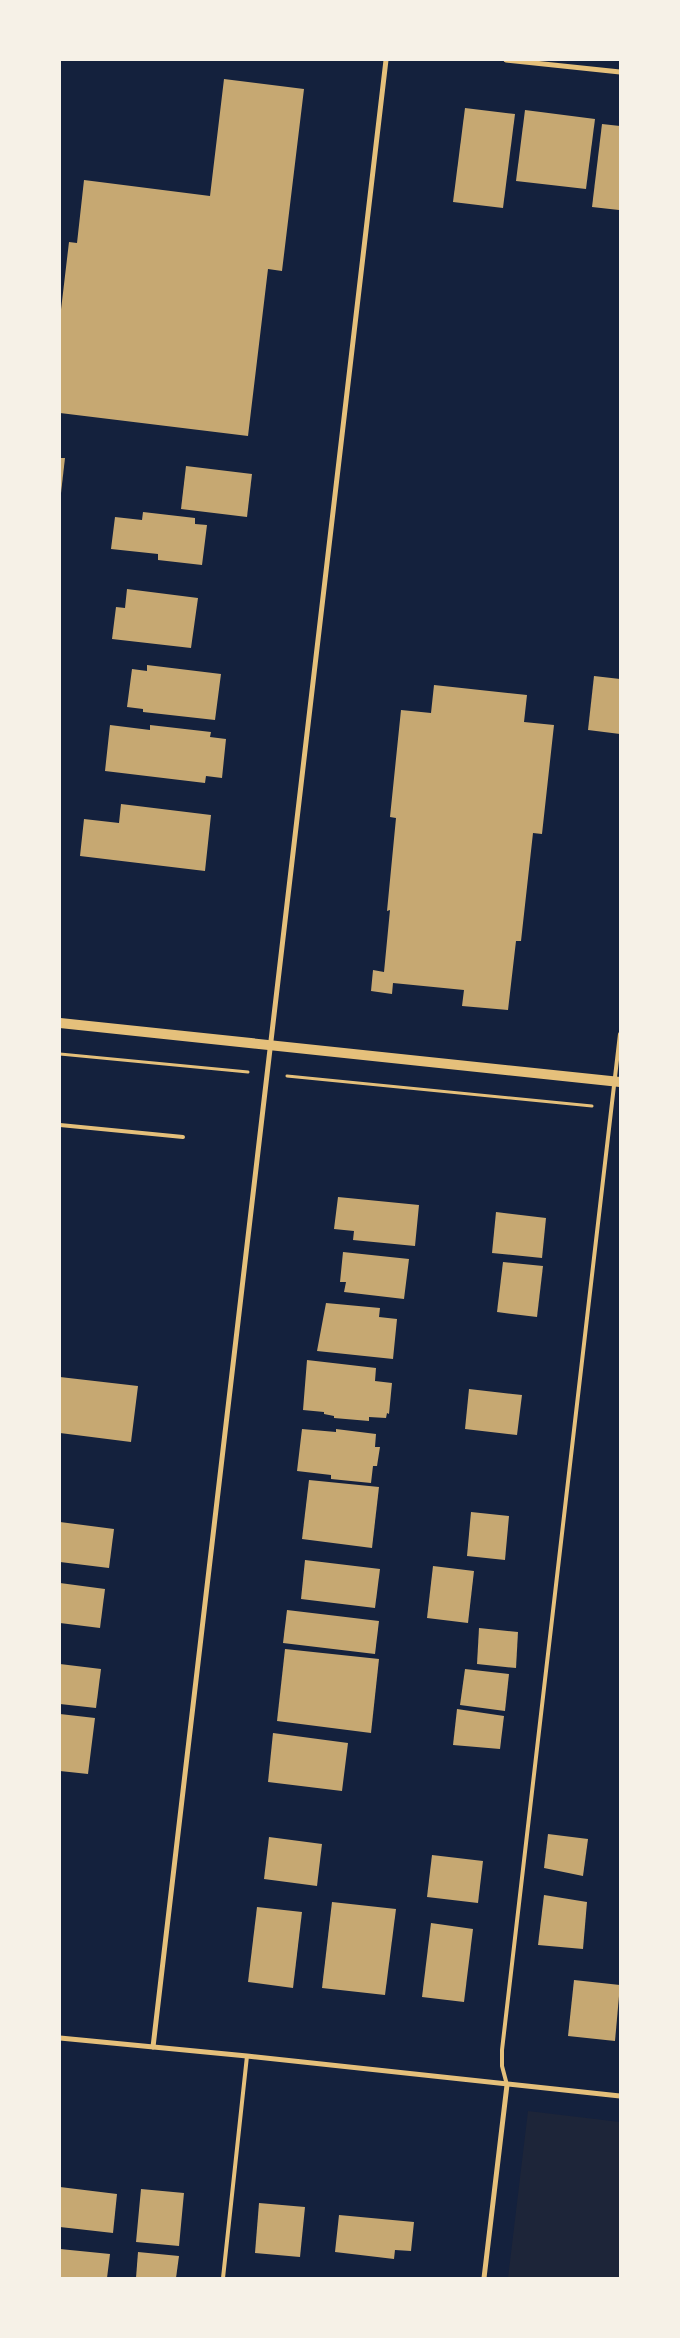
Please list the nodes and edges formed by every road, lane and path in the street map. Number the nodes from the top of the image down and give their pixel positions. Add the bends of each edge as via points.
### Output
1 (386, 60) edge
2 (506, 60) edge
3 (620, 72) edge
4 (60, 1023) edge
5 (620, 1034) edge
6 (271, 1046) junction
7 (60, 1054) edge
8 (268, 1074) junction
9 (617, 1082) edge
10 (611, 1108) junction
11 (60, 1125) edge
12 (183, 1137) dead end
13 (60, 2038) edge
14 (153, 2047) junction
15 (247, 2056) junction
16 (507, 2085) junction
17 (620, 2096) edge
18 (223, 2278) edge
19 (484, 2278) edge

1 - 6 street
2 - 3 street
4 - 6 main road
5 - 9 lane
6 - 8 street
6 - 9 main road
7 - 8 path
8 - 10 path
8 - 14 street
9 - 10 lane
10 - 16 lane via 502,2050
11 - 12 lane
13 - 14 street
14 - 15 street
15 - 16 street
15 - 18 lane
16 - 17 street
16 - 19 street

